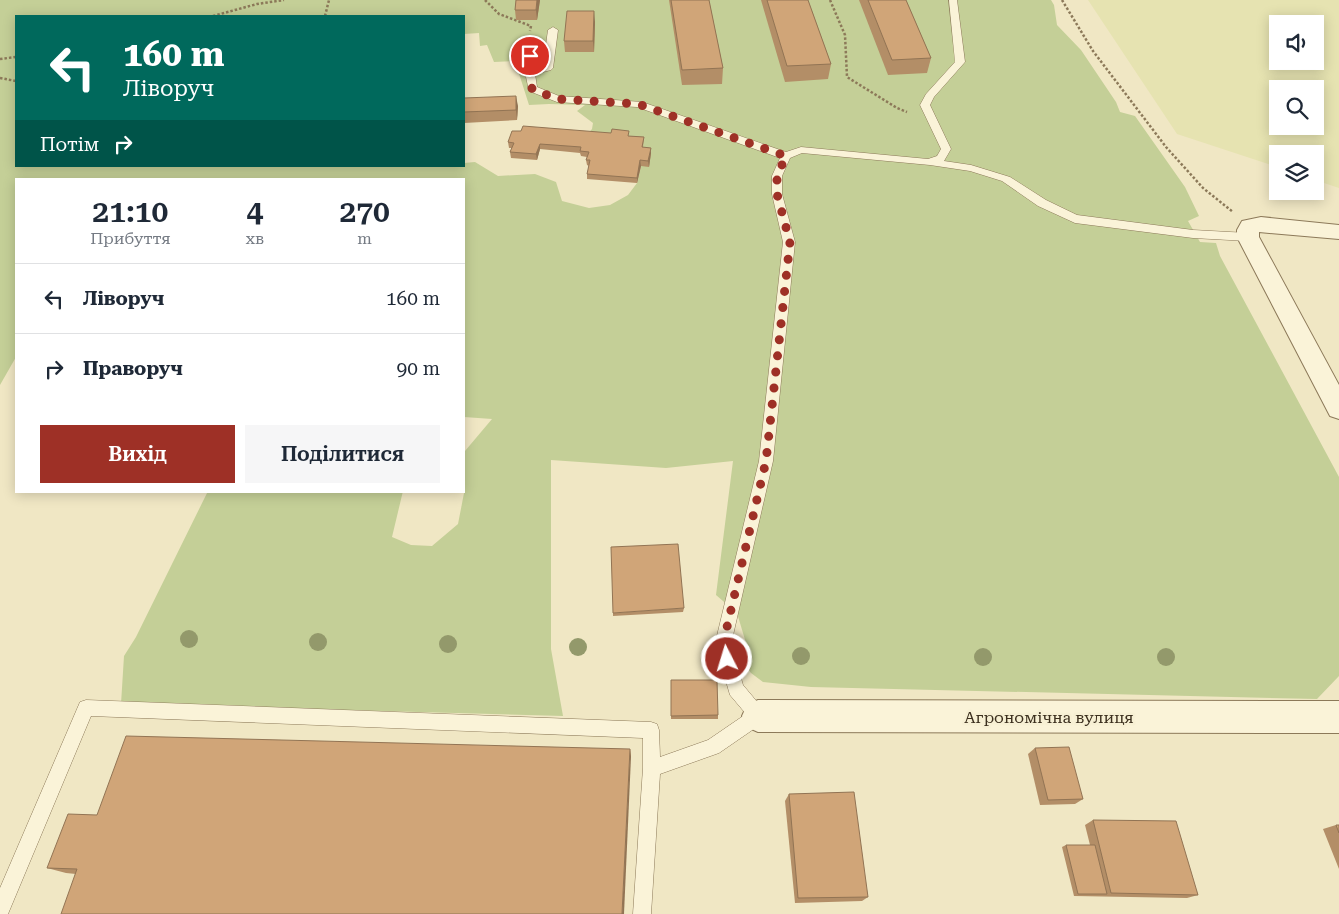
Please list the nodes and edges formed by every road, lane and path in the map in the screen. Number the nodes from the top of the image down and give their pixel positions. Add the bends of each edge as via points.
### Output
1 (284, 0) edge
2 (329, 0) edge
3 (485, 0) edge
4 (830, 0) edge
5 (953, 0) edge
6 (1062, 0) edge
7 (217, 15) edge
8 (325, 15) edge
9 (553, 30) dead end
10 (15, 57) edge
11 (0, 59) edge
12 (530, 72) junction
13 (0, 78) edge
14 (15, 81) edge
15 (933, 122) junction
16 (786, 156) junction
17 (929, 162) junction
18 (1249, 231) junction
19 (1339, 232) edge
20 (1339, 409) edge
21 (758, 716) junction
22 (1339, 717) edge
23 (652, 768) junction
24 (0, 910) edge
25 (642, 914) edge

1 - 7 path
2 - 8 path
3 - 12 path via 506,19 530,26
4 - 15 path via 845,35 847,77 897,108
5 - 15 lane via 960,62 924,106
6 - 18 path via 1093,51 1166,147
9 - 12 lane via 548,68
10 - 11 path
12 - 16 lane via 532,89 557,99 638,104
13 - 14 path
15 - 17 lane via 946,150 941,158
16 - 17 lane via 800,150
16 - 21 lane via 777,176 777,194 790,242 766,461 723,644 736,689
17 - 18 lane via 971,168 1006,179 1042,203 1075,219 1193,234
18 - 19 street via 1274,225
18 - 20 street
21 - 22 street, Агрономічна вулиця
21 - 23 lane via 713,748
23 - 24 lane via 651,730 86,708
23 - 25 lane

